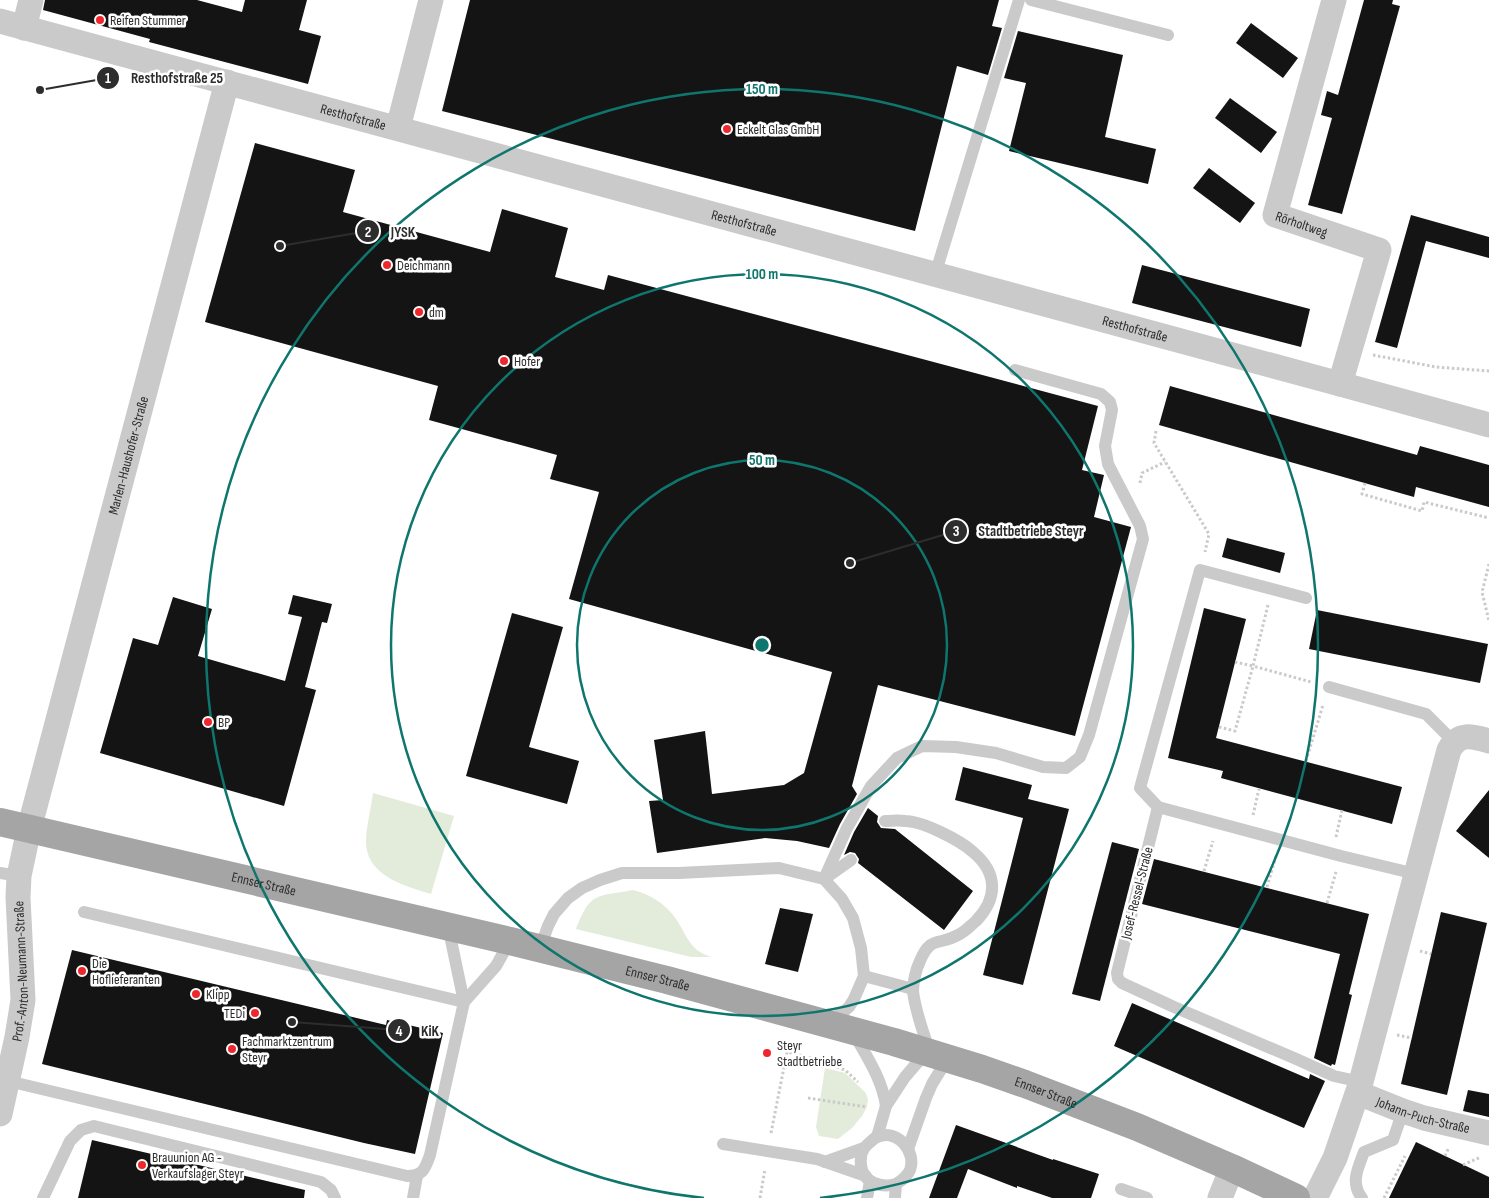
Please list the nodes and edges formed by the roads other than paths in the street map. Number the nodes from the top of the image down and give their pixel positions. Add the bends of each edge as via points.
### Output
1 (31, 0) edge
2 (431, 0) edge
3 (1019, 0) edge
4 (1031, 0) edge
5 (1334, 0) edge
6 (0, 22) edge
7 (24, 28) junction
8 (1168, 35) dead end
9 (227, 82) junction
10 (398, 128) junction
11 (935, 275) junction
12 (1015, 370) dead end
13 (1340, 384) junction
14 (1489, 425) edge
15 (1306, 598) dead end
16 (1328, 687) road end
17 (1489, 740) edge
18 (1454, 742) junction
19 (1158, 808) junction
20 (0, 822) edge
21 (886, 822) dead end
22 (29, 829) junction
23 (851, 860) dead end
24 (9, 874) edge
25 (1416, 874) junction
26 (824, 879) junction
27 (84, 912) dead end
28 (448, 926) junction
29 (510, 941) junction
30 (540, 948) junction
31 (864, 976) junction
32 (913, 989) junction
33 (464, 1002) junction
34 (823, 1023) junction
35 (853, 1032) junction
36 (939, 1056) junction
37 (8, 1081) junction
38 (1360, 1087) junction
39 (886, 1106) junction
40 (1403, 1111) junction
41 (0, 1114) edge
42 (1489, 1133) edge
43 (878, 1137) junction
44 (723, 1144) dead end
45 (864, 1148) junction
46 (908, 1149) junction
47 (825, 1162) junction
48 (1232, 1168) junction
49 (417, 1176) junction
50 (868, 1179) junction
51 (896, 1184) junction
52 (1121, 1189) dead end
53 (43, 1198) edge
54 (335, 1198) edge
55 (413, 1198) edge
56 (867, 1198) edge
57 (895, 1198) edge
58 (1148, 1198) edge
59 (1220, 1198) edge
60 (1296, 1198) edge
61 (1315, 1198) edge
62 (1362, 1198) edge

1 - 7 street
2 - 10 street
3 - 11 lane
4 - 8 lane
5 - 13 street, Rörholtweg via 1275,215 1379,250
6 - 7 street, Resthofstraße
7 - 9 street, Resthofstraße
9 - 10 street, Resthofstraße
9 - 22 street, Marlen-Haushofer-Straße
10 - 11 street, Resthofstraße
11 - 13 street, Resthofstraße
12 - 26 lane via 1102,394 1110,402 1112,410 1105,446 1108,464 1140,526 1142,540 1089,735 1080,756 1066,768 1043,767 956,747 922,746 897,758 872,786 846,828
13 - 14 street, Resthofstraße
15 - 19 lane via 1200,570 1140,788
16 - 18 lane via 1426,714
17 - 18 street via 1464,737
18 - 25 street via 1449,750
19 - 25 lane
19 - 38 lane, Josef-Ressel-Straße via 1118,978 1122,983 1174,1007
20 - 22 main road, Ennser Straße
21 - 32 lane via 921,824 962,843 979,857 992,880 988,905 967,930 932,943 925,949
22 - 24 street, Prof.-Anton-Neumann-Straße
22 - 28 main road, Ennser Straße
23 - 26 lane
24 - 37 street, Prof.-Anton-Neumann-Straße via 18,897 23,1000
25 - 38 street
26 - 30 lane via 779,868 622,873 582,888 568,898 554,914
26 - 31 lane via 854,918
27 - 33 lane
28 - 29 main road, Ennser Straße
28 - 33 lane
29 - 30 main road, Ennser Straße
29 - 33 lane via 496,966
30 - 34 main road, Ennser Straße
31 - 32 lane
31 - 34 lane via 850,1007
32 - 36 lane via 921,1024
33 - 49 lane via 430,1155 425,1168
34 - 35 main road, Ennser Straße
35 - 36 main road, Ennser Straße
35 - 39 lane via 878,1077
36 - 39 lane via 917,1063
36 - 46 lane
36 - 48 main road, Ennser Straße via 1025,1084
37 - 41 street, Prof.-Anton-Neumann-Straße
37 - 49 lane
38 - 40 street, Johann-Puch-Straße
38 - 61 street via 1332,1166
39 - 43 lane
40 - 42 street, Johann-Puch-Straße
40 - 62 lane via 1393,1140 1364,1152 1355,1186
43 - 45 lane
43 - 46 lane via 896,1137
44 - 47 lane
45 - 47 lane
45 - 50 lane via 861,1167
46 - 51 lane via 910,1169
47 - 50 lane
48 - 59 street
48 - 60 main road, Ennser Straße
49 - 55 lane
50 - 51 lane via 878,1185
50 - 56 lane
51 - 57 lane
52 - 58 lane
53 - 54 lane via 70,1141 80,1130 94,1126 320,1182 331,1190

